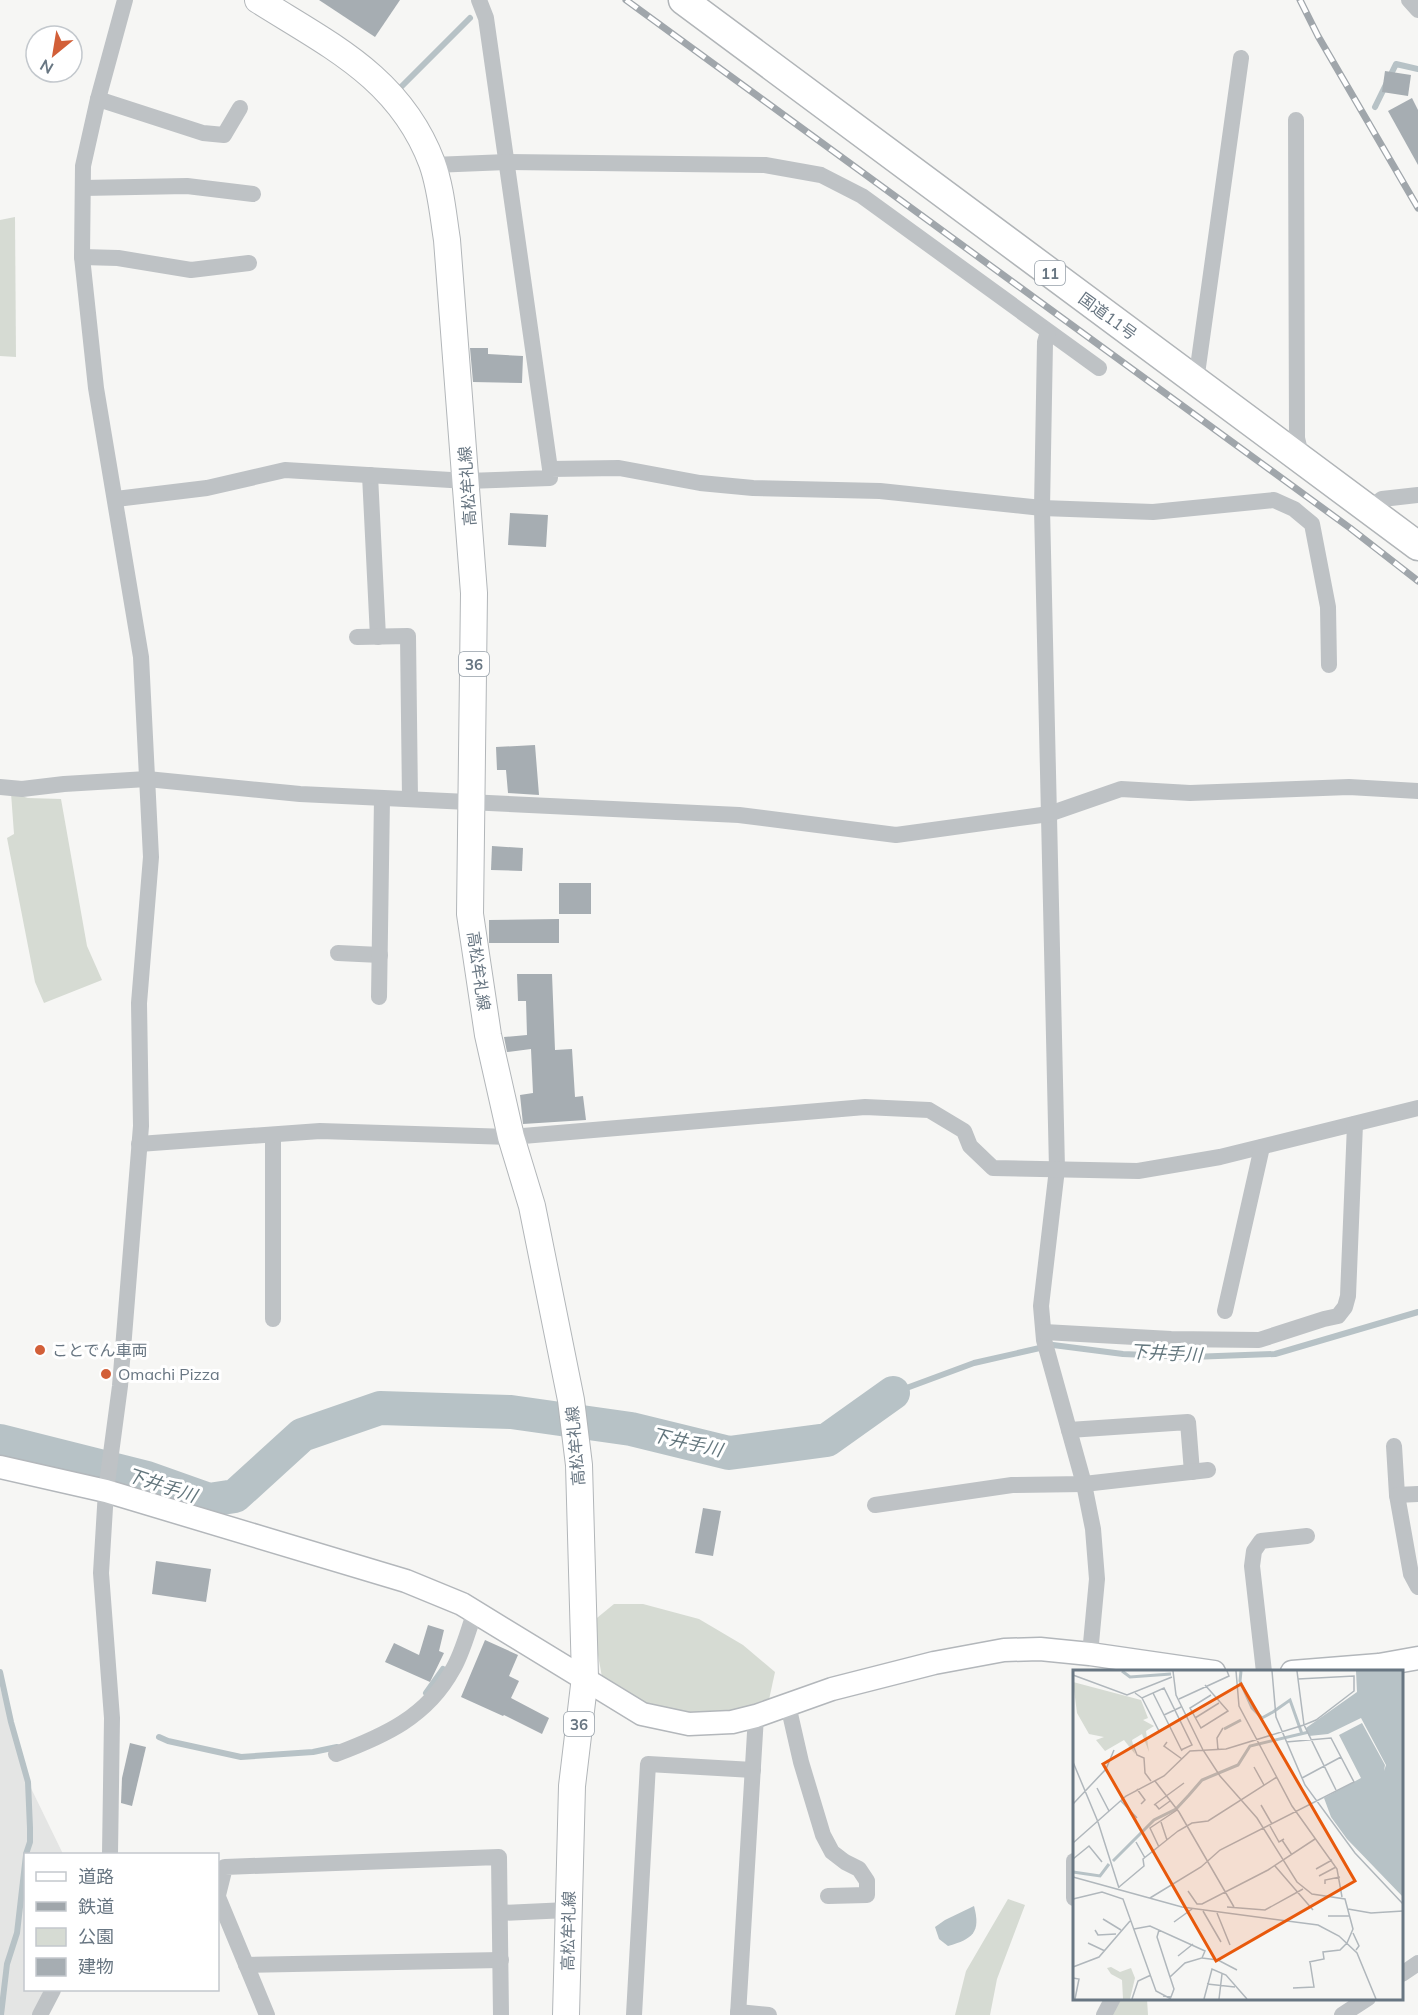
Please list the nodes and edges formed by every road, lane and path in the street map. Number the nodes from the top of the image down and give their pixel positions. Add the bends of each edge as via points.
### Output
1 (125, 0) edge
2 (258, 0) edge
3 (479, 0) edge
4 (683, 0) edge
5 (1409, 0) edge
6 (1418, 10) edge
7 (1241, 58) dead end
8 (98, 99) junction
9 (240, 108) dead end
10 (1296, 120) dead end
11 (507, 162) junction
12 (433, 165) junction
13 (83, 188) junction
14 (254, 194) dead end
15 (82, 256) junction
16 (249, 263) dead end
17 (1048, 332) junction
18 (1099, 368) dead end
19 (1194, 380) junction
20 (1302, 459) junction
21 (550, 469) junction
22 (370, 475) junction
23 (467, 480) junction
24 (1418, 495) edge
25 (116, 499) junction
26 (1042, 507) junction
27 (1370, 508) junction
28 (1418, 546) edge
29 (357, 637) dead end
30 (378, 637) junction
31 (1329, 665) dead end
32 (147, 779) junction
33 (0, 787) edge
34 (1418, 791) edge
35 (382, 798) junction
36 (410, 799) junction
37 (471, 802) junction
38 (1049, 814) junction
39 (338, 953) dead end
40 (380, 955) junction
41 (379, 997) dead end
42 (1418, 1108) edge
43 (1355, 1124) junction
44 (273, 1135) junction
45 (511, 1137) junction
46 (139, 1144) junction
47 (1262, 1147) junction
48 (1057, 1169) junction
49 (1225, 1311) dead end
50 (273, 1319) dead end
51 (1044, 1336) junction
52 (1069, 1430) junction
53 (1394, 1446) dead end
54 (0, 1467) edge
55 (1084, 1484) junction
56 (107, 1487) junction
57 (1418, 1494) edge
58 (1397, 1495) junction
59 (874, 1505) dead end
60 (1307, 1536) dead end
61 (1418, 1587) edge
62 (474, 1612) junction
63 (1418, 1658) edge
64 (1107, 1661) edge
65 (1203, 1670) edge
66 (1264, 1670) edge
67 (1306, 1670) edge
68 (585, 1677) junction
69 (788, 1705) junction
70 (756, 1716) junction
71 (336, 1754) dead end
72 (753, 1770) junction
73 (111, 1853) edge
74 (219, 1892) edge
75 (828, 1896) dead end
76 (219, 1898) edge
77 (568, 1910) junction
78 (501, 1913) junction
79 (501, 1960) junction
80 (1418, 1963) edge
81 (246, 1965) junction
82 (1403, 1973) edge
83 (52, 1991) edge
84 (1112, 2000) edge
85 (1365, 2000) edge
86 (738, 2013) edge
87 (40, 2015) edge
88 (267, 2015) edge
89 (501, 2015) edge
90 (567, 2015) edge
91 (634, 2015) edge
92 (769, 2015) edge
93 (1104, 2015) edge
94 (1342, 2015) edge

1 - 8 street
2 - 12 main road, 高松牟礼線 / 36 via 353,59 389,91 419,131
3 - 11 street via 486,18
4 - 19 highway, 国道11号 / 11
5 - 6 street
7 - 19 street
8 - 9 street via 203,133 224,135
8 - 13 street via 83,166
10 - 20 street via 1297,438
11 - 12 street
11 - 17 street via 765,165 821,175 862,196
11 - 21 street
12 - 23 main road, 高松牟礼線 / 36 via 447,240
13 - 14 street via 187,186
13 - 15 street
15 - 16 street via 191,270
15 - 25 street via 96,388
17 - 18 street
17 - 26 street
19 - 20 highway, 国道11号 / 11
20 - 27 highway, 国道11号 / 11
21 - 23 street via 550,478
21 - 26 street via 619,468 753,488 880,491
22 - 23 street
22 - 25 street via 285,470 207,488
22 - 30 street
23 - 37 main road, 高松牟礼線 / 36 via 474,593
24 - 27 street via 1382,499
25 - 32 street via 141,657
26 - 31 street via 1153,512 1274,500 1294,509 1312,524 1328,607
26 - 38 street
27 - 28 highway, 国道11号 / 11
29 - 30 street
30 - 36 street via 408,636
32 - 33 street via 22,789
32 - 35 street
32 - 46 street via 151,857 139,1003
34 - 38 street via 1349,787 1190,793 1121,789
35 - 36 street
35 - 40 street
36 - 37 street
37 - 38 street via 739,815 896,835
37 - 45 main road, 高松牟礼線 / 36 via 471,914 488,1035
38 - 48 street
39 - 40 street
40 - 41 street
42 - 43 street
43 - 47 street
43 - 51 street via 1348,1296 1338,1316 1260,1340
44 - 45 street via 320,1131
44 - 46 street
44 - 50 street
45 - 48 street via 865,1107 929,1110 964,1131 970,1146 993,1168
45 - 68 main road, 高松牟礼線 / 36 via 532,1206 571,1400 579,1465
46 - 56 street via 121,1374
47 - 48 street via 1138,1171
47 - 49 street
48 - 51 street via 1041,1306
51 - 52 street
52 - 55 street
52 - 55 street via 1188,1422 1200,1471
53 - 58 street
54 - 56 street
55 - 59 street via 1012,1485
55 - 64 street via 1093,1529
56 - 62 street via 406,1581
56 - 73 street via 101,1573 112,1718
57 - 58 street
58 - 61 street via 1411,1574
60 - 66 street via 1261,1541 1254,1551 1252,1566
62 - 68 street
62 - 71 street via 453,1669 425,1708 403,1724
63 - 67 street
64 - 65 street
64 - 69 street via 1040,1649 1004,1650 911,1668
68 - 70 street via 642,1714 689,1724 732,1722
68 - 77 main road, 高松牟礼線 / 36 via 572,1786
69 - 70 street
69 - 75 street via 823,1836 832,1852 859,1869 867,1881 867,1895
70 - 72 street
72 - 86 street
72 - 91 street via 648,1764
74 - 78 street via 225,1868 499,1857
76 - 81 street
77 - 78 street
77 - 90 main road, 高松牟礼線 / 36
78 - 79 street
79 - 81 street
79 - 89 street
80 - 82 street
81 - 88 street
83 - 87 street
84 - 93 street
85 - 94 street
86 - 92 street

